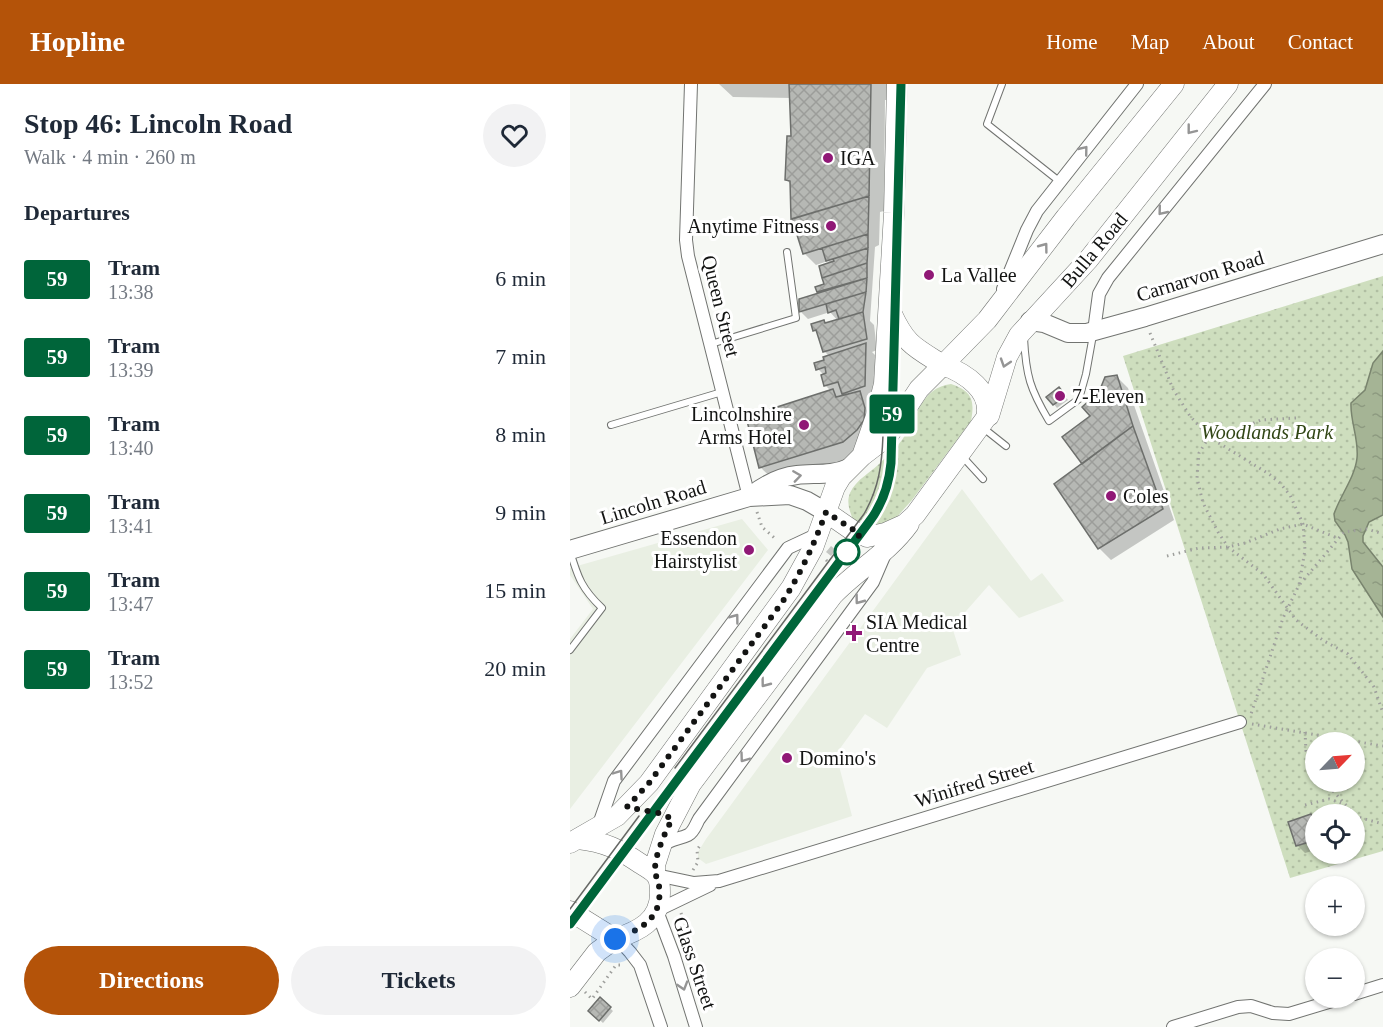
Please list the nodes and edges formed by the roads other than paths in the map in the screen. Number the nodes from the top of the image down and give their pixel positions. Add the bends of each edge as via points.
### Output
1 (692, 84) edge
2 (897, 84) edge
3 (1002, 84) edge
4 (1137, 84) edge
5 (1174, 84) edge
6 (1228, 84) edge
7 (1265, 84) edge
8 (1059, 181) junction
9 (1383, 244) edge
10 (787, 252) dead end
11 (890, 310) junction
12 (995, 310) junction
13 (1027, 325) junction
14 (1094, 331) junction
15 (710, 344) junction
16 (943, 365) junction
17 (722, 392) junction
18 (611, 426) dead end
19 (981, 427) junction
20 (1006, 446) dead end
21 (960, 455) junction
22 (856, 462) junction
23 (983, 479) dead end
24 (749, 496) junction
25 (826, 512) junction
26 (915, 515) junction
27 (818, 534) junction
28 (570, 550) edge
29 (887, 550) junction
30 (570, 650) edge
31 (1240, 722) road end
32 (597, 828) junction
33 (574, 841) edge
34 (661, 847) junction
35 (655, 874) junction
36 (719, 880) junction
37 (570, 911) edge
38 (658, 911) junction
39 (616, 939) junction
40 (1383, 985) edge
41 (570, 987) edge
42 (1365, 991) edge
43 (1309, 1008) edge
44 (1289, 1014) junction
45 (661, 1027) edge
46 (696, 1027) edge
47 (1173, 1027) edge
48 (1293, 1027) edge

1 - 15 street, Queen Street via 686,240 690,272
2 - 11 main road
3 - 8 lane via 987,124
8 -> 4 street
12 -> 5 main road, Bulla Road
6 -> 13 main road, Bulla Road via 1088,260
7 -> 14 street via 1108,278 1099,294
8 - 12 street via 1027,230
9 - 14 main road, Carnarvon Road
10 - 15 lane via 796,318
11 - 16 main road via 904,337
11 - 22 main road via 883,390
12 - 16 main road, Bulla Road
13 - 14 main road, Carnarvon Road via 1044,323 1072,334
13 - 14 lane via 1025,352 1031,389 1049,421 1079,399
13 -> 19 main road, Bulla Road via 1007,357 992,410
15 - 17 street, Queen Street
16 - 19 main road via 971,380 983,394 987,414
16 - 22 main road, Bulla Road via 919,389 888,436
17 - 18 lane
17 - 24 street, Queen Street
19 - 20 lane
19 - 21 main road, Bulla Road
21 - 23 lane
21 - 26 main road, Bulla Road
24 -> 22 main road, Lincoln Road via 785,477 833,473
22 - 25 main road via 835,487
24 - 25 main road, Lincoln Road via 790,495
24 - 28 main road, Lincoln Road
25 - 26 main road via 867,537 890,531
25 - 27 main road
26 - 29 main road, Bulla Road
27 - 32 main road via 781,604 649,783 627,807
32 -> 27 street via 614,781 781,557 788,548
28 - 30 lane via 586,592 602,608
29 -> 34 main road, Bulla Road via 845,583 814,618 698,773
29 -> 34 street via 875,579 692,832
31 - 36 street, Winifred Street
32 - 33 main road
33 - 35 main road via 598,842 618,849
34 - 35 main road, Bulla Road
35 - 36 street, Winifred Street via 694,883
35 - 38 main road, Bulla Road via 660,893
36 - 38 street, Winifred Street
37 - 39 main road
38 - 39 main road via 647,922
38 -> 46 street, Glass Street
39 - 41 main road via 597,952
39 - 45 street via 640,965
40 - 42 street
43 - 44 street
44 - 47 street via 1238,1006
44 - 48 street

